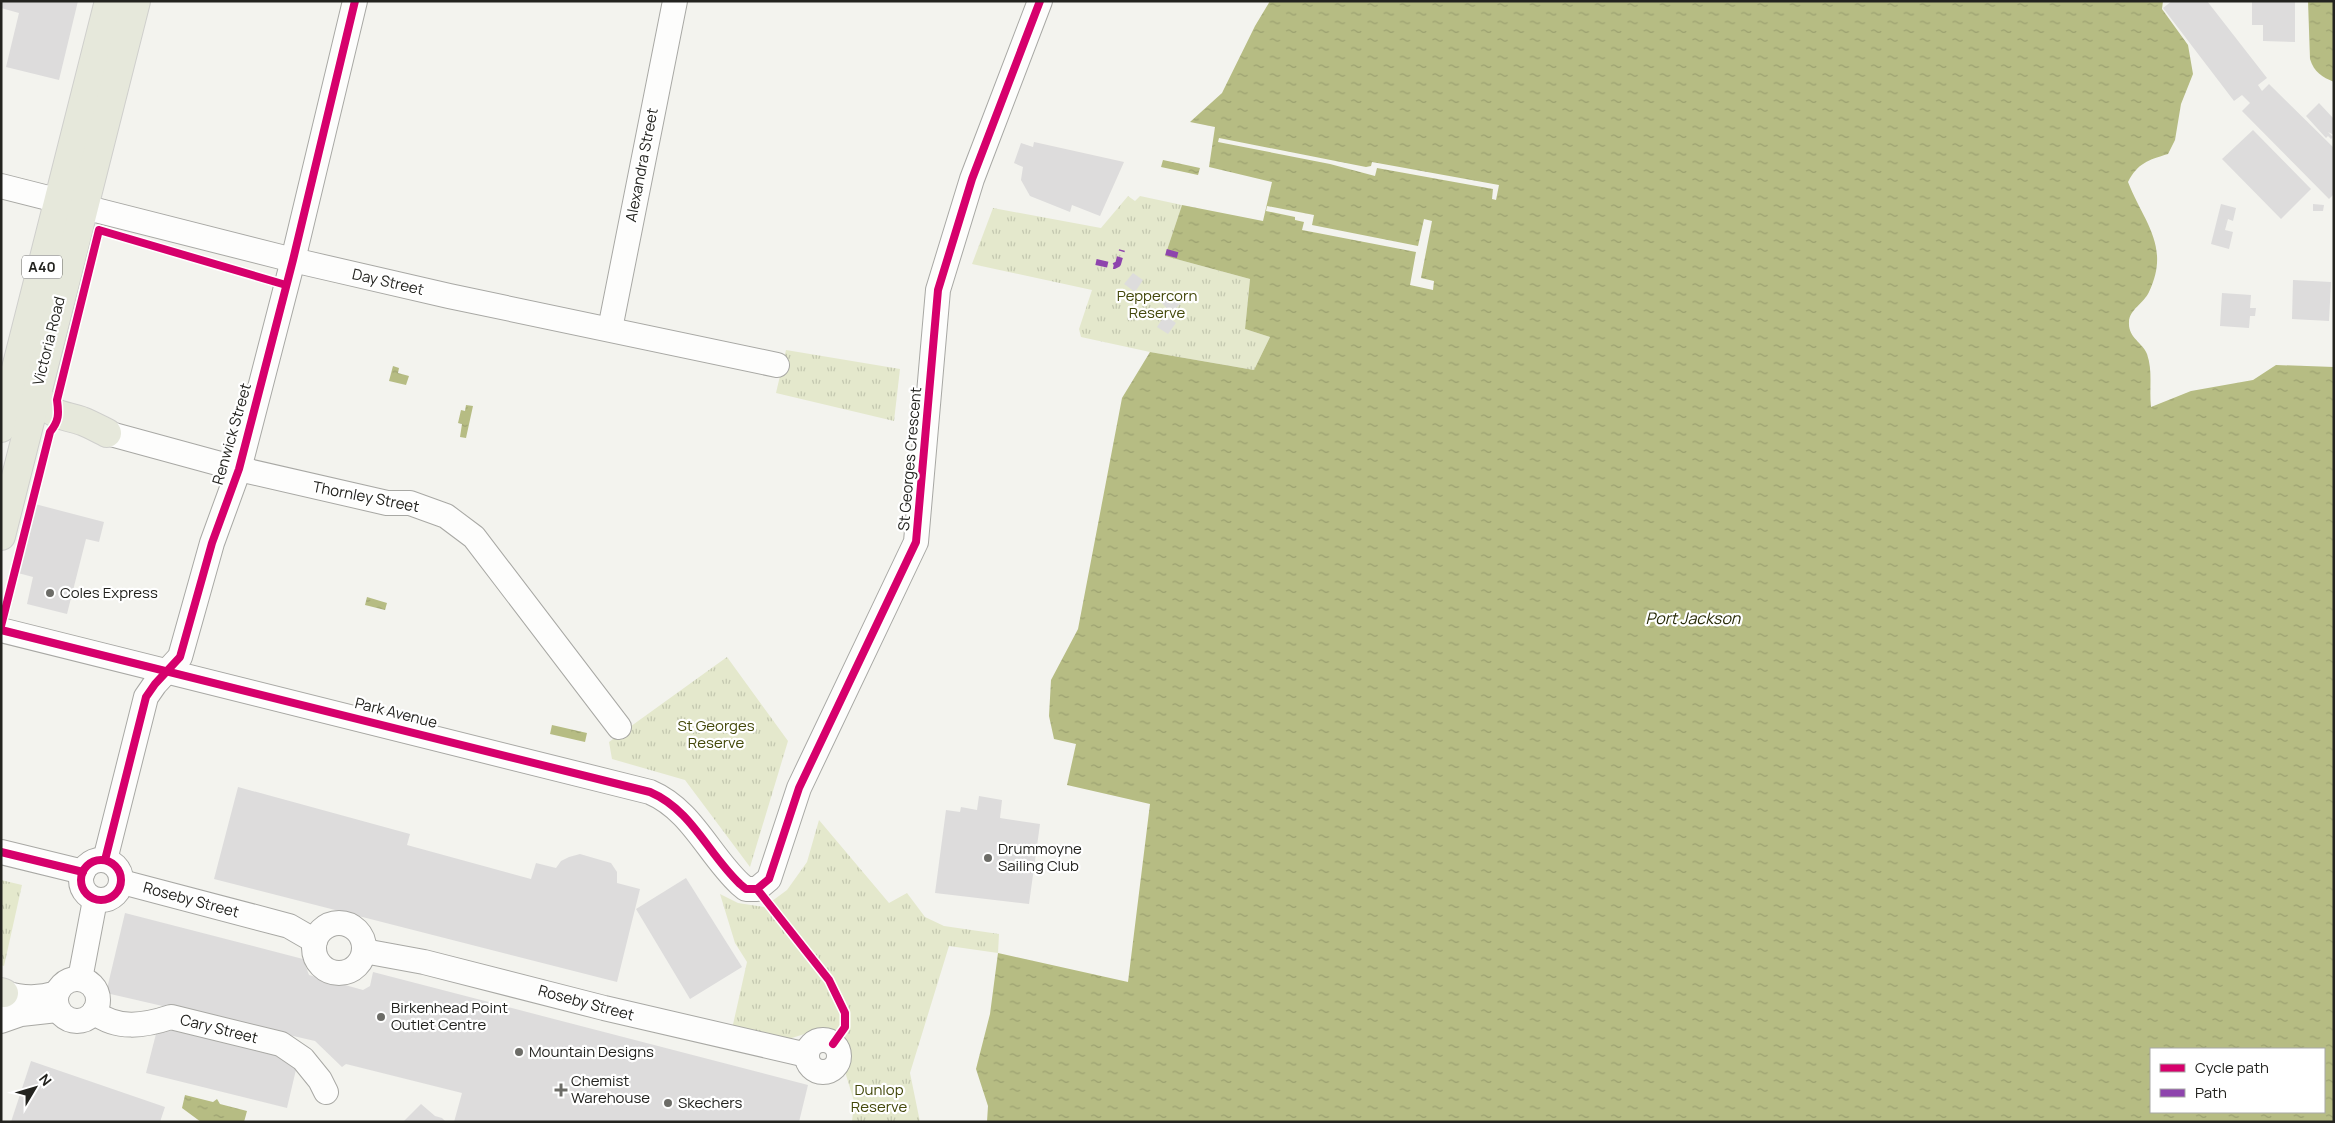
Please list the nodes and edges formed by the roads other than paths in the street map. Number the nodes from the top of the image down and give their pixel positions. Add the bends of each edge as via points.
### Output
1 (109, 1) edge
2 (136, 1) edge
3 (356, 1) edge
4 (675, 1) edge
5 (1040, 1) edge
6 (1, 186) edge
7 (58, 200) junction
8 (84, 207) junction
9 (293, 260) junction
10 (610, 329) junction
11 (777, 366) dead end
12 (36, 393) junction
13 (3, 416) edge
14 (107, 433) joint
15 (239, 469) junction
16 (1, 536) edge
17 (1, 630) edge
18 (167, 670) junction
19 (619, 727) dead end
20 (1, 852) edge
21 (105, 860) junction
22 (83, 872) junction
23 (122, 882) junction
24 (746, 889) joint
25 (95, 900) junction
26 (314, 941) junction
27 (364, 951) junction
28 (80, 979) junction
29 (2, 995) edge
30 (58, 1002) junction
31 (94, 1012) junction
32 (1, 1021) edge
33 (807, 1055) dead end
34 (326, 1092) dead end

1 - 7 highway, Victoria Road / A40
2 - 8 highway, Victoria Road / A40
3 - 9 street, Renwick Street
4 - 10 street, Alexandra Street
5 - 24 street, St Georges Crescent via 972,179 938,290 916,542 799,788 769,879 756,889
6 - 7 street, Day Street
7 - 8 street, Day Street
7 - 13 highway, Victoria Road / A40
8 - 9 street, Day Street
8 - 12 highway, Victoria Road / A40
9 - 10 street, Day Street
9 - 15 street, Renwick Street
10 - 11 street, Day Street
12 - 14 highway via 59,416 82,421
12 - 16 highway, Victoria Road / A40
14 - 15 street, Thornley Street
15 - 18 street, Renwick Street via 212,544 180,657
15 - 19 street, Thornley Street via 387,503 410,503 446,516 474,537
17 - 18 street, Park Avenue
18 - 21 street, Renwick Street via 146,697
18 - 24 street, Park Avenue via 650,792 680,811
20 - 22 street
21 - 22 street via 89,863
21 - 23 street via 116,865
22 - 25 street via 82,885 89,897
23 - 25 street via 113,897
23 - 26 street, Roseby Street via 289,926
25 - 28 street
26 - 27 street via 324,928 340,923 355,928 364,942
26 - 27 street via 320,964 334,972 350,970 362,959
27 - 33 street, Roseby Street via 424,962
28 - 30 street via 69,980 59,988
28 - 31 street via 91,984 97,995
29 - 30 street
30 - 31 street via 66,1018 76,1021
30 - 32 street
31 - 34 street, Cary Street via 115,1024 157,1022 171,1017 280,1044 303,1059

